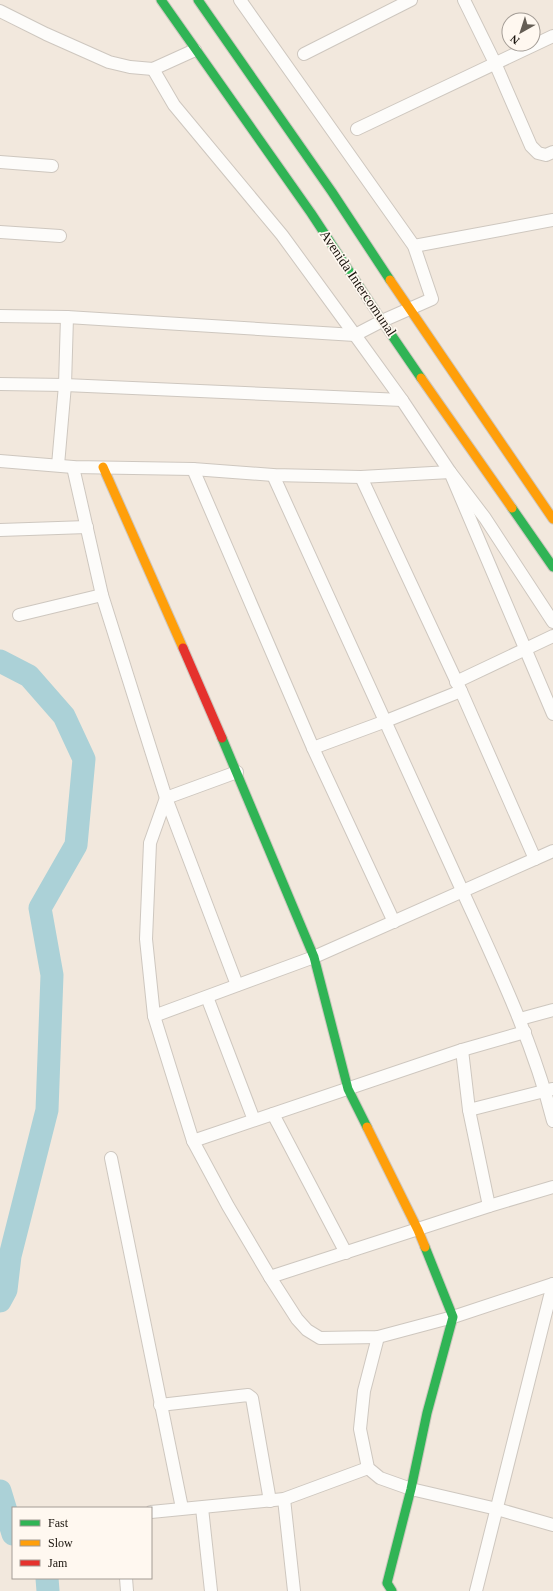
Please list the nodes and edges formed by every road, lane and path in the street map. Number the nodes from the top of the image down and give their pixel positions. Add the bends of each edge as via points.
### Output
1 (161, 0) edge
2 (198, 0) edge
3 (240, 0) edge
4 (411, 0) edge
5 (464, 0) edge
6 (0, 11) edge
7 (553, 36) edge
8 (195, 50) junction
9 (304, 54) dead end
10 (495, 63) junction
11 (153, 69) junction
12 (358, 129) dead end
13 (553, 152) edge
14 (0, 162) edge
15 (52, 166) dead end
16 (553, 220) edge
17 (0, 232) edge
18 (60, 236) dead end
19 (414, 246) junction
20 (410, 308) junction
21 (0, 316) edge
22 (68, 317) junction
23 (382, 321) junction
24 (355, 335) junction
25 (0, 384) edge
26 (65, 385) junction
27 (402, 400) junction
28 (0, 462) edge
29 (58, 465) junction
30 (73, 467) junction
31 (103, 467) junction
32 (192, 469) junction
33 (450, 472) junction
34 (273, 475) junction
35 (361, 477) junction
36 (553, 518) edge
37 (86, 527) junction
38 (0, 530) edge
39 (553, 568) edge
40 (102, 595) junction
41 (19, 615) dead end
42 (553, 622) edge
43 (553, 636) edge
44 (525, 650) junction
45 (459, 686) junction
46 (553, 714) edge
47 (386, 721) junction
48 (313, 748) junction
49 (237, 772) junction
50 (166, 798) junction
51 (553, 851) edge
52 (535, 859) junction
53 (462, 892) junction
54 (394, 922) junction
55 (314, 956) junction
56 (237, 985) junction
57 (207, 997) junction
58 (553, 1010) edge
59 (154, 1016) junction
60 (520, 1019) junction
61 (525, 1032) junction
62 (462, 1050) junction
63 (348, 1089) junction
64 (549, 1089) edge
65 (469, 1110) junction
66 (273, 1114) junction
67 (254, 1120) junction
68 (553, 1122) edge
69 (193, 1141) junction
70 (111, 1158) dead end
71 (553, 1187) edge
72 (489, 1206) junction
73 (418, 1230) junction
74 (346, 1253) junction
75 (270, 1277) junction
76 (553, 1284) edge
77 (453, 1317) junction
78 (378, 1337) junction
79 (160, 1405) junction
80 (368, 1468) junction
81 (411, 1489) junction
82 (284, 1499) junction
83 (270, 1501) junction
84 (182, 1508) junction
85 (202, 1508) junction
86 (497, 1508) junction
87 (152, 1512) edge
88 (553, 1525) edge
89 (126, 1579) edge
90 (127, 1591) edge
91 (211, 1591) edge
92 (294, 1591) edge
93 (392, 1591) edge
94 (476, 1591) edge

1 - 8 main road, Avenida Intercomunal
2 - 20 main road, Avenida Intercomunal
3 - 19 street
4 - 9 street
5 - 10 street
6 - 11 street via 109,62
7 - 10 street
8 - 11 street
8 - 23 main road, Avenida Intercomunal via 311,213
10 - 12 street
10 - 13 street via 532,146 538,153 546,155
11 - 24 street via 174,105 282,235
14 - 15 street
16 - 19 street
17 - 18 street
19 - 20 street via 432,299
20 - 23 street
20 - 36 main road, Avenida Intercomunal
21 - 22 street
22 - 24 street
22 - 26 street
23 - 24 street
23 - 39 main road, Avenida Intercomunal
24 - 27 street
25 - 26 street
26 - 27 street
26 - 29 street
27 - 33 street
28 - 29 street
29 - 30 street
30 - 31 street
30 - 37 street
31 - 32 street
31 - 49 main road
32 - 34 street
32 - 48 street
33 - 35 street
33 - 42 street via 485,518
33 - 44 street
34 - 35 street
34 - 47 street
35 - 45 street
37 - 38 street
37 - 40 street
40 - 41 street
40 - 50 street
43 - 44 street
44 - 45 street
44 - 46 street
45 - 47 street
45 - 52 street
47 - 48 street
47 - 53 street
48 - 54 street
49 - 50 street
49 - 55 main road
50 - 56 street
50 - 59 street via 150,843 146,939
51 - 52 street
52 - 53 street
53 - 54 street
53 - 60 street
54 - 55 street
55 - 56 street
55 - 63 main road
56 - 57 street
57 - 59 street
57 - 67 street
58 - 60 street
59 - 69 street
60 - 61 street
61 - 62 street
61 - 64 street
62 - 63 street
62 - 65 street
63 - 66 street
63 - 73 main road
64 - 65 street
64 - 68 street
65 - 72 street
66 - 67 street
66 - 74 street
67 - 69 street
69 - 75 street
70 - 79 street
71 - 72 street
72 - 73 street
73 - 74 street
73 - 77 main road
74 - 75 street
75 - 78 street via 297,1319 307,1330 320,1338
76 - 77 street
76 - 86 street
77 - 78 street
77 - 81 main road via 427,1413
78 - 80 street via 364,1391 360,1429
79 - 83 street via 248,1395 252,1398
79 - 84 street
80 - 81 street via 380,1478
80 - 82 street
81 - 86 street
81 - 93 main road via 387,1584
82 - 83 street
82 - 92 street
83 - 85 street
84 - 85 street
84 - 87 street
85 - 91 street
86 - 88 street
86 - 94 street
89 - 90 street

